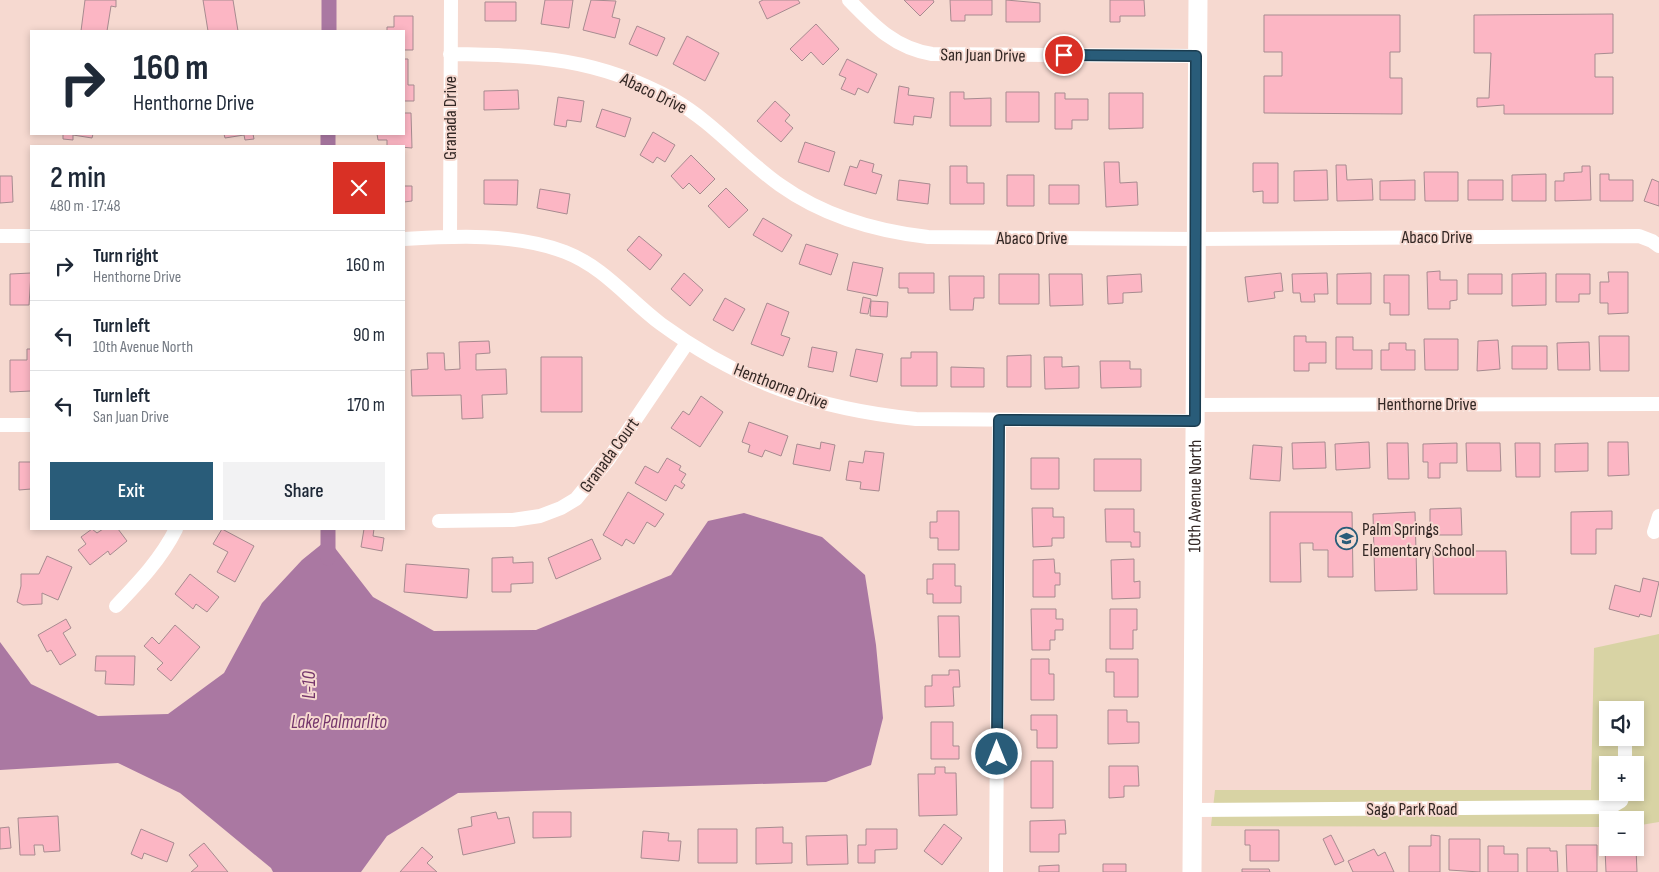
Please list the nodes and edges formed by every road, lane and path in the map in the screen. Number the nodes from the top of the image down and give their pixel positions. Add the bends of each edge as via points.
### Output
1 (451, 0) edge
2 (849, 0) edge
3 (1198, 0) edge
4 (450, 54) junction
5 (1196, 56) junction
6 (0, 236) edge
7 (30, 236) edge
8 (450, 237) junction
9 (405, 239) edge
10 (1196, 239) junction
11 (1659, 246) edge
12 (687, 342) junction
13 (1659, 404) edge
14 (1195, 413) junction
15 (999, 420) junction
16 (0, 425) edge
17 (30, 425) edge
18 (1659, 516) edge
19 (439, 521) dead end
20 (176, 530) edge
21 (1654, 532) dead end
22 (116, 606) dead end
23 (1621, 801) edge
24 (1193, 810) junction
25 (996, 872) edge
26 (1192, 872) edge

1 - 4 street, Granada Drive
2 - 5 street, San Juan Drive via 890,39 910,49 932,54
3 - 5 street, 10th Avenue North
4 - 8 street, Granada Drive
4 - 10 street, Abaco Drive via 549,57 586,64 627,78 697,115 780,185 829,213 861,225 928,237
5 - 10 street, 10th Avenue North
6 - 7 street
8 - 9 street, Henthorne Drive
8 - 12 street, Henthorne Drive via 522,242 566,252 606,275 651,316
10 - 11 street, Abaco Drive via 1639,236
10 - 14 street, 10th Avenue North
12 - 15 street, Henthorne Drive via 755,380 829,406 872,415 916,419
12 - 19 street, Granada Court via 608,460 576,499 540,516 514,520
13 - 14 street, Henthorne Drive
14 - 15 street, Henthorne Drive
14 - 24 street, 10th Avenue North
15 - 25 street
16 - 17 street
18 - 21 street
20 - 22 street via 154,565
23 - 24 street, Sago Park Road via 1612,807
24 - 26 street, 10th Avenue North

